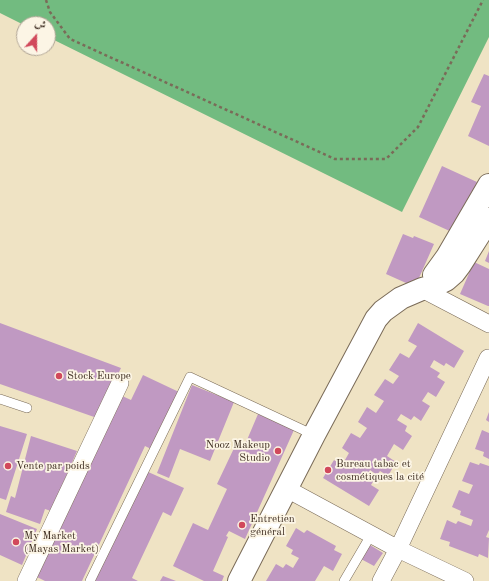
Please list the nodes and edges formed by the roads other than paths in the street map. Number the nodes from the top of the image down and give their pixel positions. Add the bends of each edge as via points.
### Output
1 (489, 185) edge
2 (489, 219) edge
3 (422, 289) junction
4 (489, 324) edge
5 (488, 358) edge
6 (120, 383) dead end
7 (0, 399) edge
8 (27, 408) dead end
9 (314, 435) junction
10 (287, 488) junction
11 (371, 535) junction
12 (398, 549) junction
13 (26, 581) edge
14 (90, 581) edge
15 (239, 581) edge
16 (344, 581) edge
17 (381, 581) edge
18 (465, 581) edge

1 - 3 street via 448,257
2 - 3 street via 454,273 436,285
3 - 4 street
3 - 9 street via 401,298 376,319
5 - 12 street
6 - 13 street
7 - 8 lane
9 - 10 street
9 - 14 lane via 190,377
10 - 11 street
10 - 15 street
11 - 12 street
11 - 16 lane
12 - 17 street
12 - 18 street

